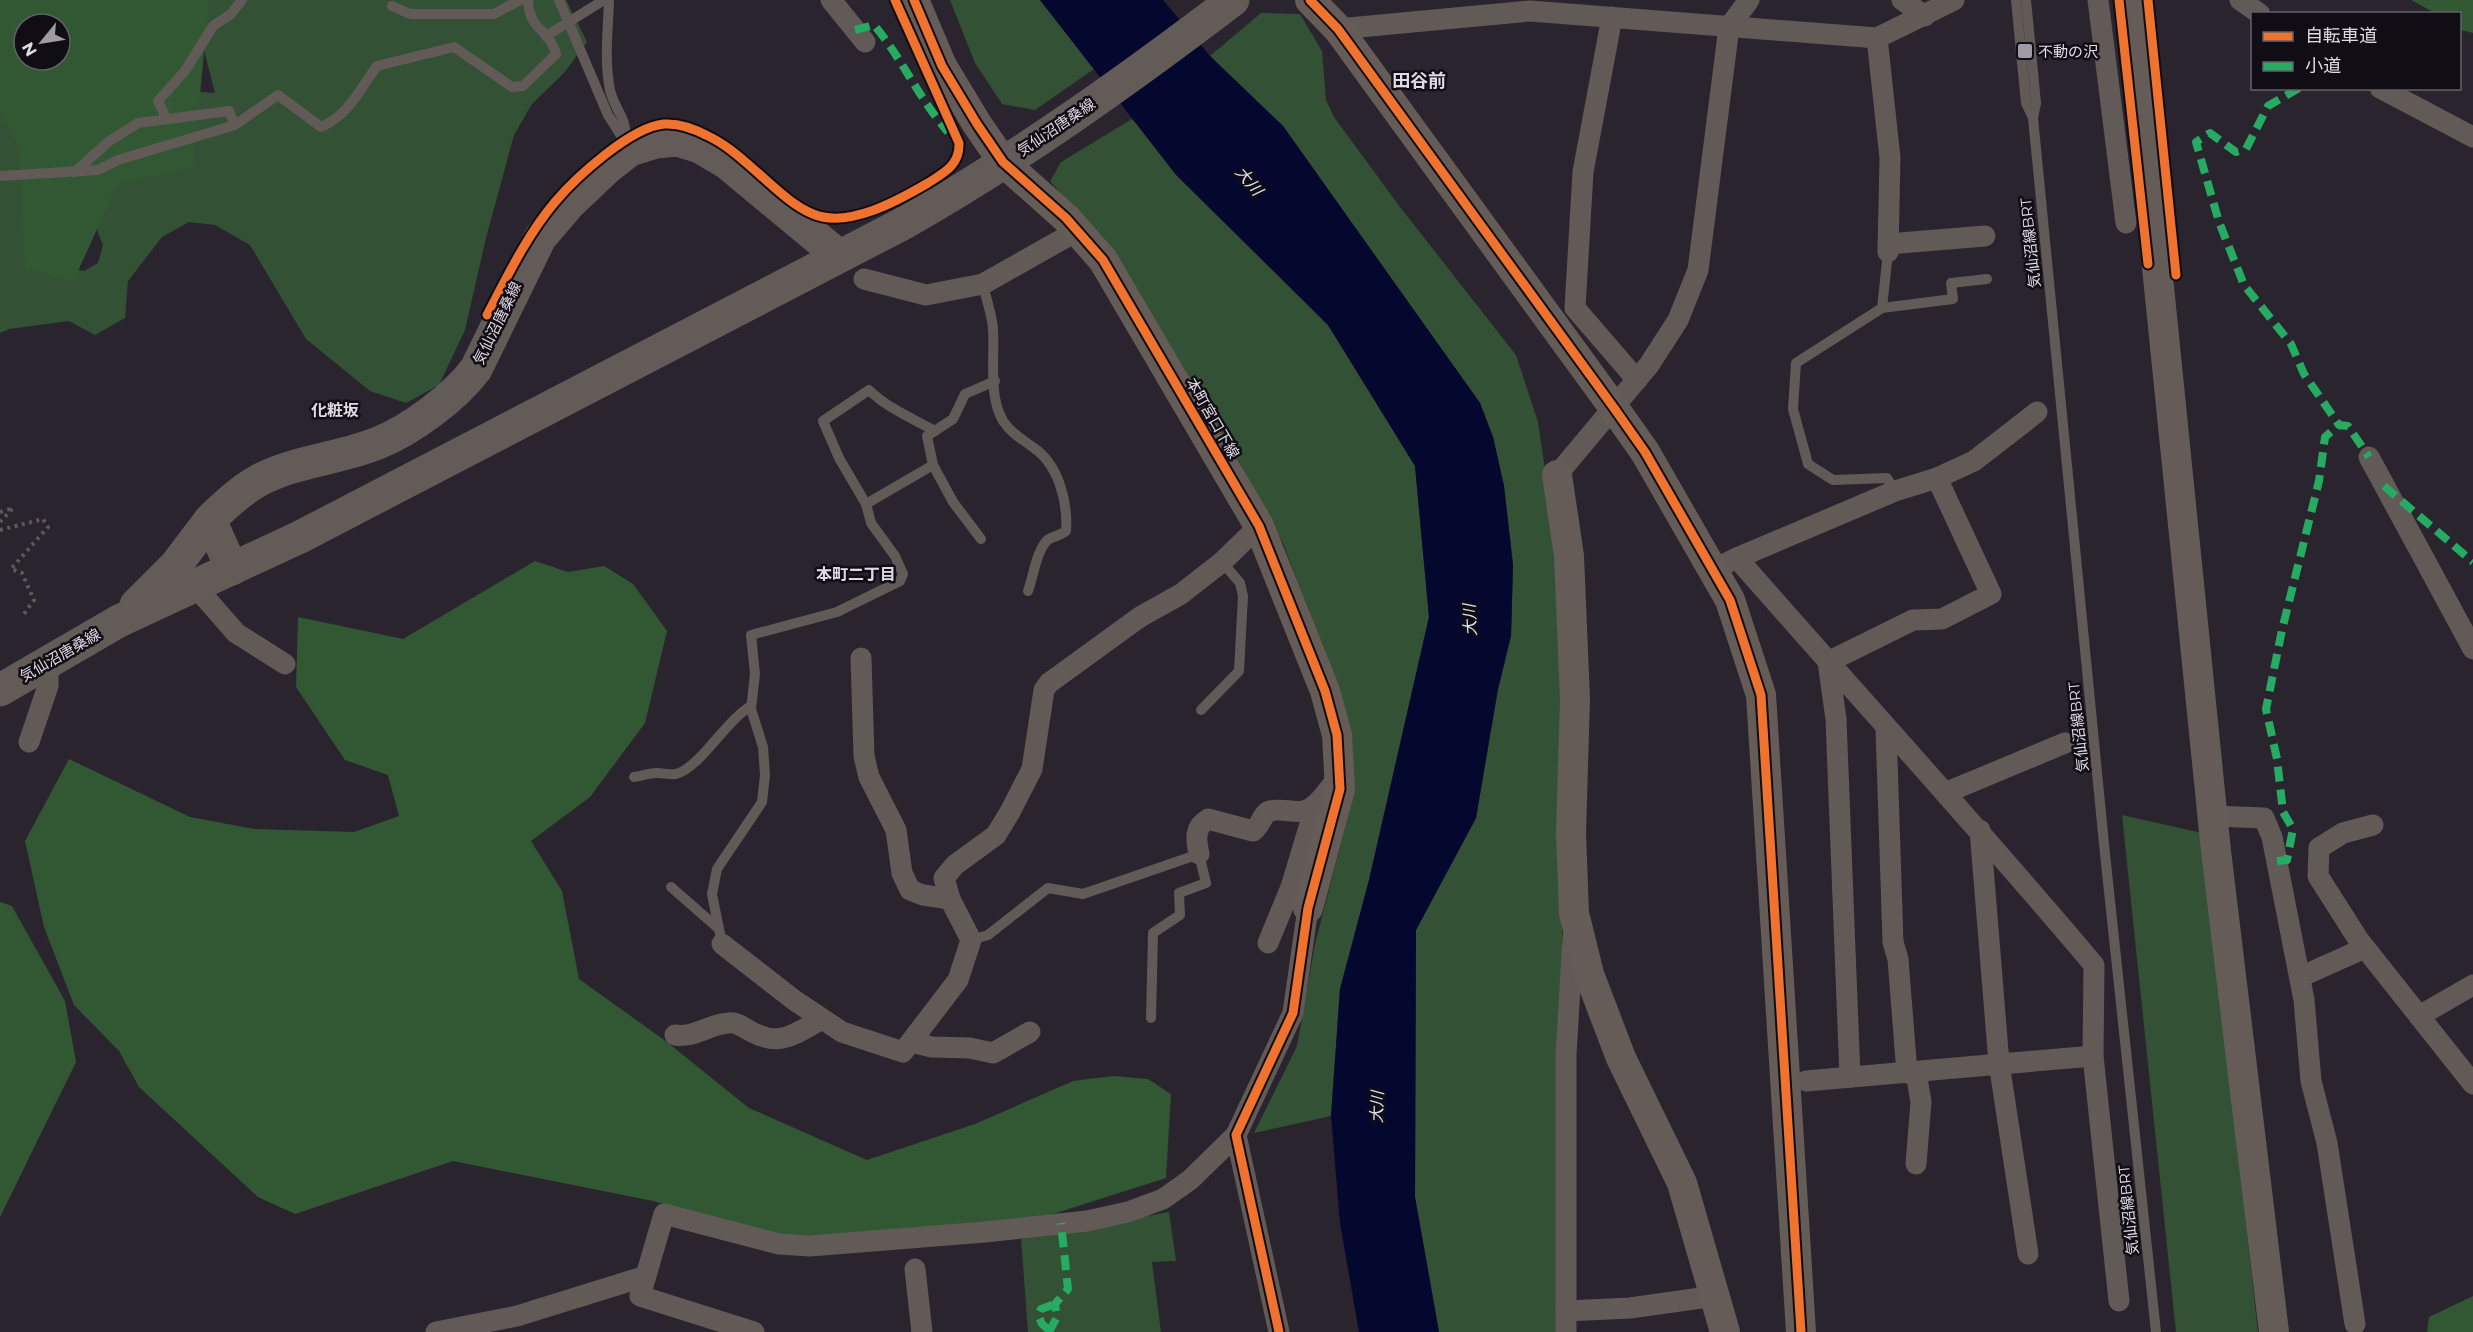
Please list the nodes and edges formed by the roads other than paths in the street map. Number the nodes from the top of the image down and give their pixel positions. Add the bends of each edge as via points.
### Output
1 (242, 0) edge
2 (520, 0) edge
3 (528, 0) edge
4 (559, 0) edge
5 (604, 0) edge
6 (609, 0) edge
7 (831, 0) edge
8 (914, 0) edge
9 (1233, 0) edge
10 (1310, 0) edge
11 (1749, 0) edge
12 (1902, 0) edge
13 (1954, 0) edge
14 (2016, 0) edge
15 (2026, 0) edge
16 (2098, 0) edge
17 (2130, 0) edge
18 (2240, 0) edge
19 (1534, 5) edge
20 (392, 6) dead end
21 (2257, 12) edge
22 (1925, 16) junction
23 (1612, 17) junction
24 (568, 21) junction
25 (1729, 27) junction
26 (1338, 30) junction
27 (546, 36) junction
28 (1877, 38) junction
29 (865, 42) dead end
30 (2384, 90) edge
31 (2033, 118) junction
32 (167, 119) junction
33 (235, 125) junction
34 (2473, 137) edge
35 (628, 145) junction
36 (1003, 162) junction
37 (75, 172) junction
38 (0, 176) edge
39 (2126, 223) dead end
40 (1077, 231) junction
41 (1985, 236) dead end
42 (1888, 248) junction
43 (839, 256) junction
44 (864, 279) dead end
45 (1987, 279) dead end
46 (983, 284) junction
47 (1882, 308) junction
48 (1637, 380) junction
49 (995, 381) junction
50 (1614, 408) junction
51 (2037, 412) dead end
52 (935, 431) junction
53 (2368, 457) dead end
54 (933, 465) junction
55 (1557, 475) joint
56 (1937, 478) junction
57 (1895, 490) junction
58 (866, 504) junction
59 (210, 520) junction
60 (1259, 526) junction
61 (981, 539) dead end
62 (1222, 562) junction
63 (1725, 564) junction
64 (232, 568) junction
65 (195, 586) junction
66 (1028, 591) dead end
67 (119, 621) junction
68 (2473, 649) edge
69 (861, 658) dead end
70 (48, 662) junction
71 (1828, 662) junction
72 (285, 664) dead end
73 (0, 690) edge
74 (751, 706) junction
75 (1201, 710) dead end
76 (1886, 729) junction
77 (29, 742) dead end
78 (2065, 743) dead end
79 (1339, 776) junction
80 (634, 777) dead end
81 (1945, 792) junction
82 (1316, 804) junction
83 (2212, 816) junction
84 (2373, 825) dead end
85 (1980, 831) junction
86 (1199, 854) junction
87 (671, 886) dead end
88 (950, 899) junction
89 (1308, 908) joint
90 (1574, 913) junction
91 (721, 937) junction
92 (971, 940) junction
93 (1268, 943) dead end
94 (2365, 948) junction
95 (2300, 977) junction
96 (2473, 985) edge
97 (2419, 1016) junction
98 (1150, 1018) dead end
99 (822, 1019) junction
100 (1030, 1032) dead end
101 (675, 1035) dead end
102 (911, 1042) junction
103 (2093, 1056) junction
104 (1999, 1063) junction
105 (1911, 1072) junction
106 (1850, 1077) junction
107 (2472, 1080) edge
108 (1806, 1081) dead end
109 (1236, 1135) junction
110 (1916, 1164) dead end
111 (2028, 1254) dead end
112 (915, 1269) dead end
113 (646, 1276) junction
114 (1715, 1296) junction
115 (2119, 1301) dead end
116 (1566, 1311) junction
117 (2355, 1324) dead end
118 (436, 1332) edge
119 (754, 1332) edge
120 (922, 1332) edge
121 (1279, 1332) edge
122 (1566, 1332) edge
123 (1725, 1332) edge
124 (1801, 1332) edge
125 (2156, 1332) edge
126 (2274, 1332) edge

1 - 32 lane via 231,14 213,26 185,70 158,101
2 - 20 lane via 494,14 410,14
3 - 27 lane via 529,16
4 - 24 lane
5 - 24 lane
6 - 35 lane via 606,61 611,94 627,127
7 - 29 street
8 - 36 street, 本町宮口下線 via 942,66
9 - 36 main road, 気仙沼唐桑線 via 1149,64
10 - 26 street
11 - 25 street
12 - 22 street
13 - 22 street
14 - 31 lane, 気仙沼線BRT via 2026,103
15 - 31 lane, 気仙沼線BRT via 2036,103
16 - 39 street
17 - 83 street
18 - 21 street
19 - 23 street
19 - 26 street
22 - 28 street
23 - 25 street
23 - 48 street via 1583,172 1575,309
24 - 27 lane
24 - 35 lane via 608,115
25 - 28 street
25 - 48 street via 1698,270 1678,320
26 - 50 street
27 - 33 lane via 556,54 523,86 512,87 454,47 376,66 354,102 333,122 321,127 278,95
28 - 42 street via 1890,158
30 - 34 street
31 - 125 lane, 気仙沼線BRT
32 - 33 lane via 229,111
32 - 37 lane via 138,123 108,142
33 - 37 lane via 118,160 98,170
35 - 43 main road, 気仙沼唐桑線 via 677,140 700,147 727,163
35 - 59 main road, 気仙沼唐桑線 via 568,204 540,238 476,369 465,383 379,443 256,482
36 - 40 street, 本町宮口下線
36 - 43 main road, 気仙沼唐桑線 via 962,190
37 - 38 lane
40 - 46 street
40 - 60 street, 本町宮口下線 via 1103,260
41 - 42 street
42 - 47 lane
43 - 64 main road, 気仙沼唐桑線 via 300,537
44 - 46 street via 926,296
45 - 47 lane via 1951,283 1953,299
46 - 49 lane via 993,327
47 - 57 lane via 1796,363 1793,409 1808,464 1833,480 1887,478
48 - 50 street
49 - 52 lane via 965,394 952,419
49 - 66 lane via 998,409 1004,421 1050,465 1067,513 1066,531 1048,540 1039,551
50 - 55 street
50 - 63 street
51 - 56 street via 1974,461
52 - 54 lane via 927,436
52 - 58 lane via 894,406 883,404 869,390 823,421
53 - 68 street
54 - 58 lane
54 - 61 lane via 953,502
55 - 90 street via 1569,556 1575,699 1571,833
56 - 57 street
56 - 71 street via 1991,594 1942,619 1914,620
57 - 63 street
58 - 74 lane via 871,523 903,574 900,581 837,612 751,635 755,674
59 - 64 main road
59 - 67 main road, 気仙沼唐桑線 via 176,565
60 - 62 street
60 - 79 street, 本町宮口下線 via 1325,691 1337,735
62 - 75 lane via 1239,583 1243,596 1239,671
62 - 88 street via 1049,683 1044,690 1032,769 996,836 955,865 944,878
63 - 71 street
63 - 124 street via 1730,600 1761,695
64 - 65 main road, 気仙沼唐桑線
65 - 67 main road, 気仙沼唐桑線
65 - 72 street via 236,633
67 - 70 main road, 気仙沼唐桑線
69 - 88 street via 864,756 869,777 896,830 903,873 910,890
70 - 73 main road, 気仙沼唐桑線
70 - 77 street via 48,686
71 - 76 street
71 - 106 street via 1836,719
74 - 80 lane via 728,723 700,757 682,770
74 - 91 lane via 763,747 762,801 717,869 712,894
76 - 81 street
76 - 105 street via 1893,942
78 - 81 street
79 - 82 street
79 - 89 street, 本町宮口下線 via 1340,789
81 - 85 street
82 - 86 street via 1304,811 1271,810 1253,831 1208,819 1197,831
82 - 93 street via 1291,887
83 - 95 street via 2264,818 2272,837
83 - 126 street
84 - 94 street via 2343,833 2319,848 2318,876
85 - 103 street via 2094,965
85 - 104 street
86 - 92 lane via 1083,894 1048,888 988,935
86 - 98 lane via 1206,883 1179,893 1180,915 1153,933
87 - 91 lane
88 - 92 street
89 - 109 street via 1293,1014
90 - 114 street via 1589,974 1621,1058 1682,1183
90 - 116 street via 1566,1055
91 - 99 street
92 - 102 street via 958,980
94 - 95 street
94 - 97 street
95 - 117 street via 2312,1081 2327,1143
96 - 97 street
97 - 107 street
99 - 101 street via 780,1040 763,1040 733,1022 715,1024 691,1036
99 - 102 street via 842,1032 903,1052
100 - 102 street via 993,1053
103 - 104 street
103 - 115 street
104 - 105 street
104 - 111 street
105 - 106 street
105 - 110 street via 1922,1102
106 - 108 street
109 - 113 street via 1190,1180 1163,1199 1087,1221 810,1246 779,1244 664,1214
109 - 121 street
112 - 120 street
113 - 118 street via 518,1316
113 - 119 street via 640,1296
114 - 116 street via 1630,1308
114 - 123 street
116 - 122 street

